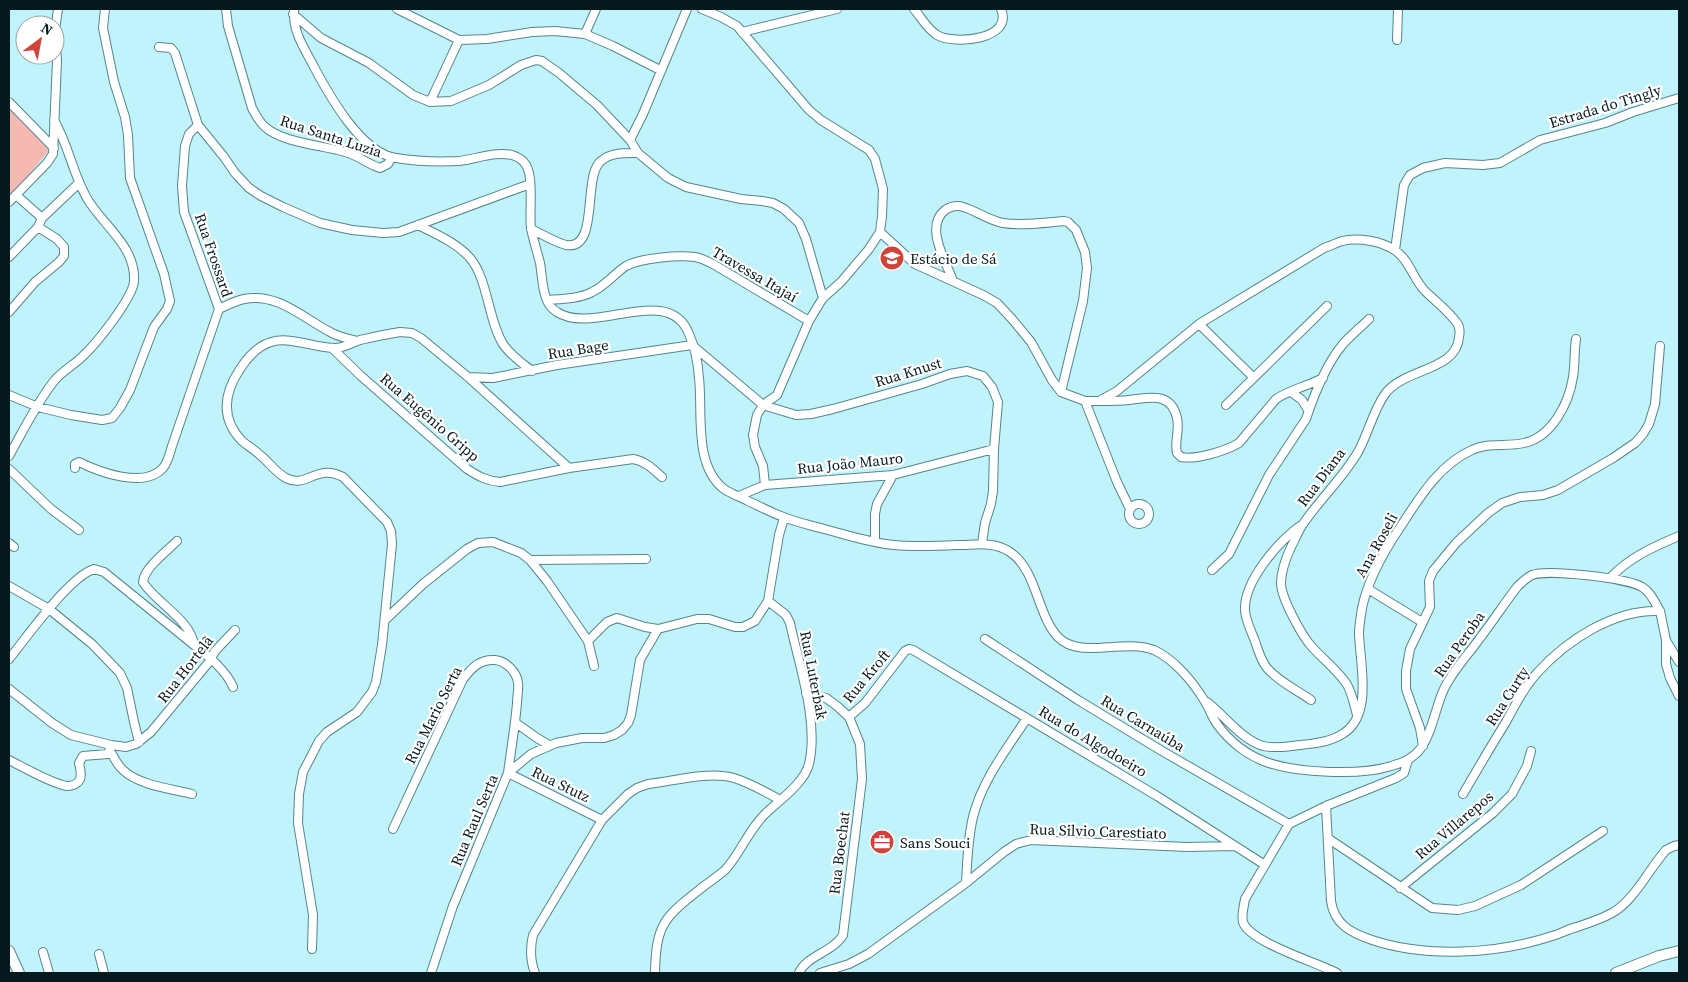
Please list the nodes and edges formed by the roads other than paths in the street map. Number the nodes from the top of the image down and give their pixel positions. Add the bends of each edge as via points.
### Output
1 (58, 9) edge
2 (105, 9) edge
3 (226, 9) edge
4 (397, 9) edge
5 (596, 9) edge
6 (687, 9) edge
7 (702, 9) edge
8 (836, 9) edge
9 (914, 9) edge
10 (1001, 9) edge
11 (1398, 9) edge
12 (294, 11) edge
13 (742, 32) junction
14 (585, 34) junction
15 (459, 40) junction
16 (1397, 40) dead end
17 (159, 47) dead end
18 (660, 70) junction
19 (1678, 100) edge
20 (9, 102) edge
21 (430, 102) junction
22 (54, 120) junction
23 (198, 125) junction
24 (630, 140) junction
25 (54, 148) junction
26 (638, 153) junction
27 (392, 158) junction
28 (79, 183) junction
29 (530, 184) junction
30 (16, 195) junction
31 (9, 202) edge
32 (42, 218) junction
33 (416, 226) junction
34 (38, 227) junction
35 (531, 229) junction
36 (880, 232) junction
37 (1395, 250) junction
38 (9, 257) edge
39 (953, 281) junction
40 (823, 298) junction
41 (547, 300) junction
42 (1327, 306) dead end
43 (219, 309) junction
44 (9, 312) edge
45 (1369, 319) dead end
46 (809, 321) junction
47 (1199, 324) junction
48 (1576, 339) dead end
49 (358, 341) junction
50 (692, 345) junction
51 (1660, 346) dead end
52 (332, 348) junction
53 (532, 370) junction
54 (468, 378) junction
55 (1253, 378) junction
56 (1322, 378) junction
57 (1061, 392) junction
58 (1288, 393) junction
59 (9, 396) edge
60 (1085, 401) junction
61 (1099, 401) junction
62 (763, 405) junction
63 (1226, 405) dead end
64 (38, 407) junction
65 (1308, 410) junction
66 (994, 449) junction
67 (9, 456) edge
68 (75, 468) dead end
69 (569, 468) junction
70 (9, 469) edge
71 (893, 475) junction
72 (662, 477) dead end
73 (765, 485) junction
74 (739, 496) junction
75 (1130, 509) dead end
76 (784, 518) junction
77 (1302, 525) junction
78 (78, 530) dead end
79 (1679, 536) edge
80 (177, 541) dead end
81 (875, 542) junction
82 (982, 543) junction
83 (646, 559) dead end
84 (530, 560) junction
85 (1212, 570) dead end
86 (1610, 578) junction
87 (9, 586) edge
88 (1368, 589) junction
89 (768, 601) junction
90 (49, 609) junction
91 (1660, 611) junction
92 (384, 620) junction
93 (1422, 622) junction
94 (658, 629) junction
95 (235, 630) dead end
96 (985, 639) dead end
97 (1666, 640) junction
98 (588, 641) junction
99 (194, 645) junction
100 (905, 651) joint
101 (9, 659) edge
102 (210, 659) junction
103 (1679, 662) edge
104 (594, 666) dead end
105 (233, 687) dead end
106 (9, 689) edge
107 (806, 693) junction
108 (1679, 696) edge
109 (1204, 699) junction
110 (1311, 700) dead end
111 (1357, 715) junction
112 (848, 717) junction
113 (1027, 718) junction
114 (516, 723) junction
115 (139, 742) junction
116 (549, 745) junction
117 (1423, 746) junction
118 (111, 748) junction
119 (1531, 751) dead end
120 (9, 760) edge
121 (1408, 760) junction
122 (508, 773) junction
123 (192, 794) dead end
124 (1463, 794) dead end
125 (780, 800) junction
126 (1326, 806) junction
127 (602, 820) junction
128 (1289, 824) junction
129 (393, 830) dead end
130 (1603, 831) dead end
131 (1329, 839) junction
132 (1679, 845) edge
133 (1235, 846) junction
134 (1265, 865) junction
135 (966, 883) junction
136 (1400, 888) junction
137 (312, 949) dead end
138 (9, 951) edge
139 (1679, 951) edge
140 (42, 952) dead end
141 (99, 954) dead end
142 (19, 973) edge
143 (48, 973) edge
144 (104, 973) edge
145 (431, 973) edge
146 (535, 973) edge
147 (656, 973) edge
148 (799, 973) edge
149 (820, 973) edge
150 (1337, 973) edge
151 (1616, 973) edge

1 - 22 street
2 - 64 street via 103,28 125,117 130,178 164,274 170,301 154,327 130,390 112,418 88,419
3 - 27 street, Rua Santa Luzia via 252,108 265,128 295,141 356,155 380,168
4 - 15 street
5 - 14 street
6 - 18 street
7 - 13 street via 730,22
8 - 13 street
9 - 10 street via 936,34 955,39 989,35 1000,24
11 - 16 street
12 - 21 street via 321,38 370,63 413,95
12 - 27 street via 298,38 333,102 365,140
13 - 36 street via 809,110 869,150 875,159 883,189
14 - 15 street via 532,32
14 - 18 street
15 - 21 street
17 - 23 street via 170,47 175,53
18 - 24 street
19 - 37 street, Estrada do Tingly via 1540,140 1493,164 1444,163 1416,171 1404,185
20 - 25 street
21 - 24 street via 451,101 465,96 536,60 559,73 597,105
22 - 25 street
22 - 28 street via 71,155
23 - 33 street via 242,181 283,207 320,223 352,230 384,233
23 - 43 street, Rua Frossard via 189,134 186,146 182,186 184,212
24 - 26 street
25 - 30 street via 51,158
26 - 35 street via 608,156 600,161 593,178 586,232 582,240 568,245
26 - 40 street via 668,178 686,187 773,203 784,209 799,223
27 - 29 street via 454,161 507,154 526,164
28 - 32 street
28 - 64 street via 124,246 130,260 133,288 97,340 55,380
29 - 33 street
29 - 35 street
30 - 31 street
30 - 32 street
32 - 34 street
33 - 53 street via 452,243 472,260 498,334 504,345
34 - 38 street
34 - 44 street via 57,239 64,247 64,256
35 - 41 street
36 - 39 street via 915,264
36 - 40 street via 852,270
37 - 47 street via 1372,242 1342,241 1324,248
37 - 77 street, Rua Diana via 1423,289 1457,324 1459,342 1448,359 1393,385 1385,394 1358,452
39 - 57 street via 997,304 1012,319 1031,342
39 - 57 street via 936,235 936,222 948,208 964,207 1005,223 1064,222 1073,226 1085,252 1087,268 1083,301
40 - 46 street
41 - 46 street, Travessa Itajaí via 583,296 636,261 692,257 713,264
41 - 50 street via 556,312 572,318 593,319 644,310 660,312 683,322
42 - 55 street
43 - 49 street via 245,299 283,304 333,333
43 - 68 street via 163,468 153,474 134,477 104,473 79,462
45 - 56 street via 1343,344
46 - 62 street via 777,394
47 - 55 street
47 - 61 street via 1117,391
48 - 88 street, Ana Roseli via 1573,377 1564,407 1556,418 1532,441 1473,449 1443,470 1388,546
49 - 52 street via 342,348
49 - 54 street via 400,332 412,333
50 - 53 street, Rua Bage
50 - 62 street, Rua Knust
50 - 74 street via 699,374 702,443 706,461 715,479
51 - 93 street via 1655,404 1643,434 1613,458 1558,490 1502,503 1488,513 1451,548 1433,571 1429,581 1430,607
52 - 69 street, Rua Eugênio Gripp via 479,477 500,482
52 - 92 street via 269,342 245,361 232,381 226,399 228,415 234,431 243,442 285,477 300,481 321,473 335,473 343,477 387,522 392,544
53 - 54 street, Rua Bage via 493,378
54 - 69 street
55 - 63 street
56 - 58 street
56 - 65 street
57 - 60 street
58 - 61 street via 1276,399 1239,443 1194,458 1184,458 1177,453 1177,418 1169,403 1161,398
58 - 65 street via 1302,400
59 - 64 street
60 - 61 street
60 - 75 street
62 - 66 street, Rua Knust via 796,415 811,414 950,374 974,372 983,376 992,387 998,402
62 - 73 street via 753,435
64 - 67 street
65 - 85 street via 1228,554
66 - 71 street, Rua João Mauro
66 - 82 street, Rua Knust via 993,491
69 - 72 street, Rua Eugênio Gripp via 633,458 641,460
70 - 78 street
71 - 73 street, Rua João Mauro
71 - 81 street via 874,514
73 - 74 street, Rua João Mauro
74 - 76 street
76 - 81 street
76 - 89 street
77 - 110 street via 1277,545 1258,572 1248,594 1245,611 1267,668
77 - 111 street, Rua Diana via 1284,566 1281,584 1285,599 1311,646 1345,681
79 - 86 street via 1633,558
80 - 99 street via 148,571 143,582 177,617 193,637
81 - 82 street via 935,546
82 - 109 street via 998,546 1018,560 1030,579 1050,626 1065,643 1090,649 1137,646 1153,650 1173,663
83 - 84 street
84 - 92 street via 493,542 478,544 423,584
84 - 98 street
86 - 91 street, Rua Peroba via 1644,588
86 - 117 street, Rua Peroba via 1545,572 1525,579 1448,681
87 - 90 street
88 - 93 street
88 - 111 street, Ana Roseli via 1359,631 1363,688
89 - 94 street via 759,616 743,627 697,619
89 - 107 street, Rua Luterbak via 786,615 790,623
90 - 99 street via 80,576 98,570
90 - 101 street
90 - 115 street via 92,644 120,673 127,688
91 - 97 street
91 - 124 street, Rua Curty via 1635,612 1600,625 1570,643 1537,673
92 - 137 street via 372,692 357,712 319,741 303,772 298,823 313,915
93 - 117 street via 1408,658 1406,689
94 - 98 street via 617,618 607,622
94 - 116 street, Rua Raul Serta via 640,660 628,724 604,738 567,739
95 - 102 street, Rua Hortelã
96 - 128 street, Rua Carnaúba via 1078,700
97 - 103 street
97 - 108 street via 1666,664
98 - 104 street
99 - 102 street
100 - 112 street, Rua Kroft via 865,703
100 - 113 street, Rua do Algodoeiro via 913,650
102 - 105 street
102 - 115 street, Rua Hortelã via 157,726
106 - 118 street via 60,729
107 - 112 street via 826,698
107 - 125 street, Rua Luterbak via 811,718 810,762 804,775
109 - 111 street via 1244,735 1263,746 1324,742 1344,734
109 - 121 street, Rua Peroba via 1218,724 1236,744 1266,762 1315,771 1347,772 1385,768
112 - 148 street, Rua Boechat via 860,744 862,779 844,928 833,947
113 - 133 street, Rua do Algodoeiro
113 - 135 street via 980,798 969,836
114 - 116 street
114 - 122 street, Rua Mario Serta
114 - 129 street, Rua Mario Serta via 518,683 514,674 500,661 478,663 463,679
115 - 118 street
116 - 122 street, Rua Raul Serta via 531,754
117 - 121 street, Rua Peroba
118 - 120 street via 106,754 83,756 78,763 80,780 72,786 58,783
118 - 123 street via 119,766 133,777
119 - 136 street, Rua Villarepos via 1512,794
121 - 126 street via 1400,776
122 - 127 street, Rua Stutz
122 - 145 street, Rua Raul Serta via 453,906
125 - 127 street via 734,778 708,776 637,788
125 - 147 street, Rua Luterbak via 756,824 724,871 668,917 658,940
126 - 128 street
126 - 131 street
127 - 146 street via 533,935 530,948
128 - 134 street
130 - 136 street via 1521,885 1475,906 1458,910 1432,908
131 - 132 street via 1332,910 1348,929 1396,946 1459,952 1530,942 1611,914 1630,898 1666,850
131 - 136 street
133 - 134 street, Rua do Algodoeiro
133 - 135 street, Rua Silvio Carestiato via 1031,840 1016,844
134 - 150 street via 1245,899 1243,922 1250,933
135 - 149 street, Rua Silvio Carestiato via 868,954
138 - 142 street
139 - 151 street
140 - 143 street
141 - 144 street

